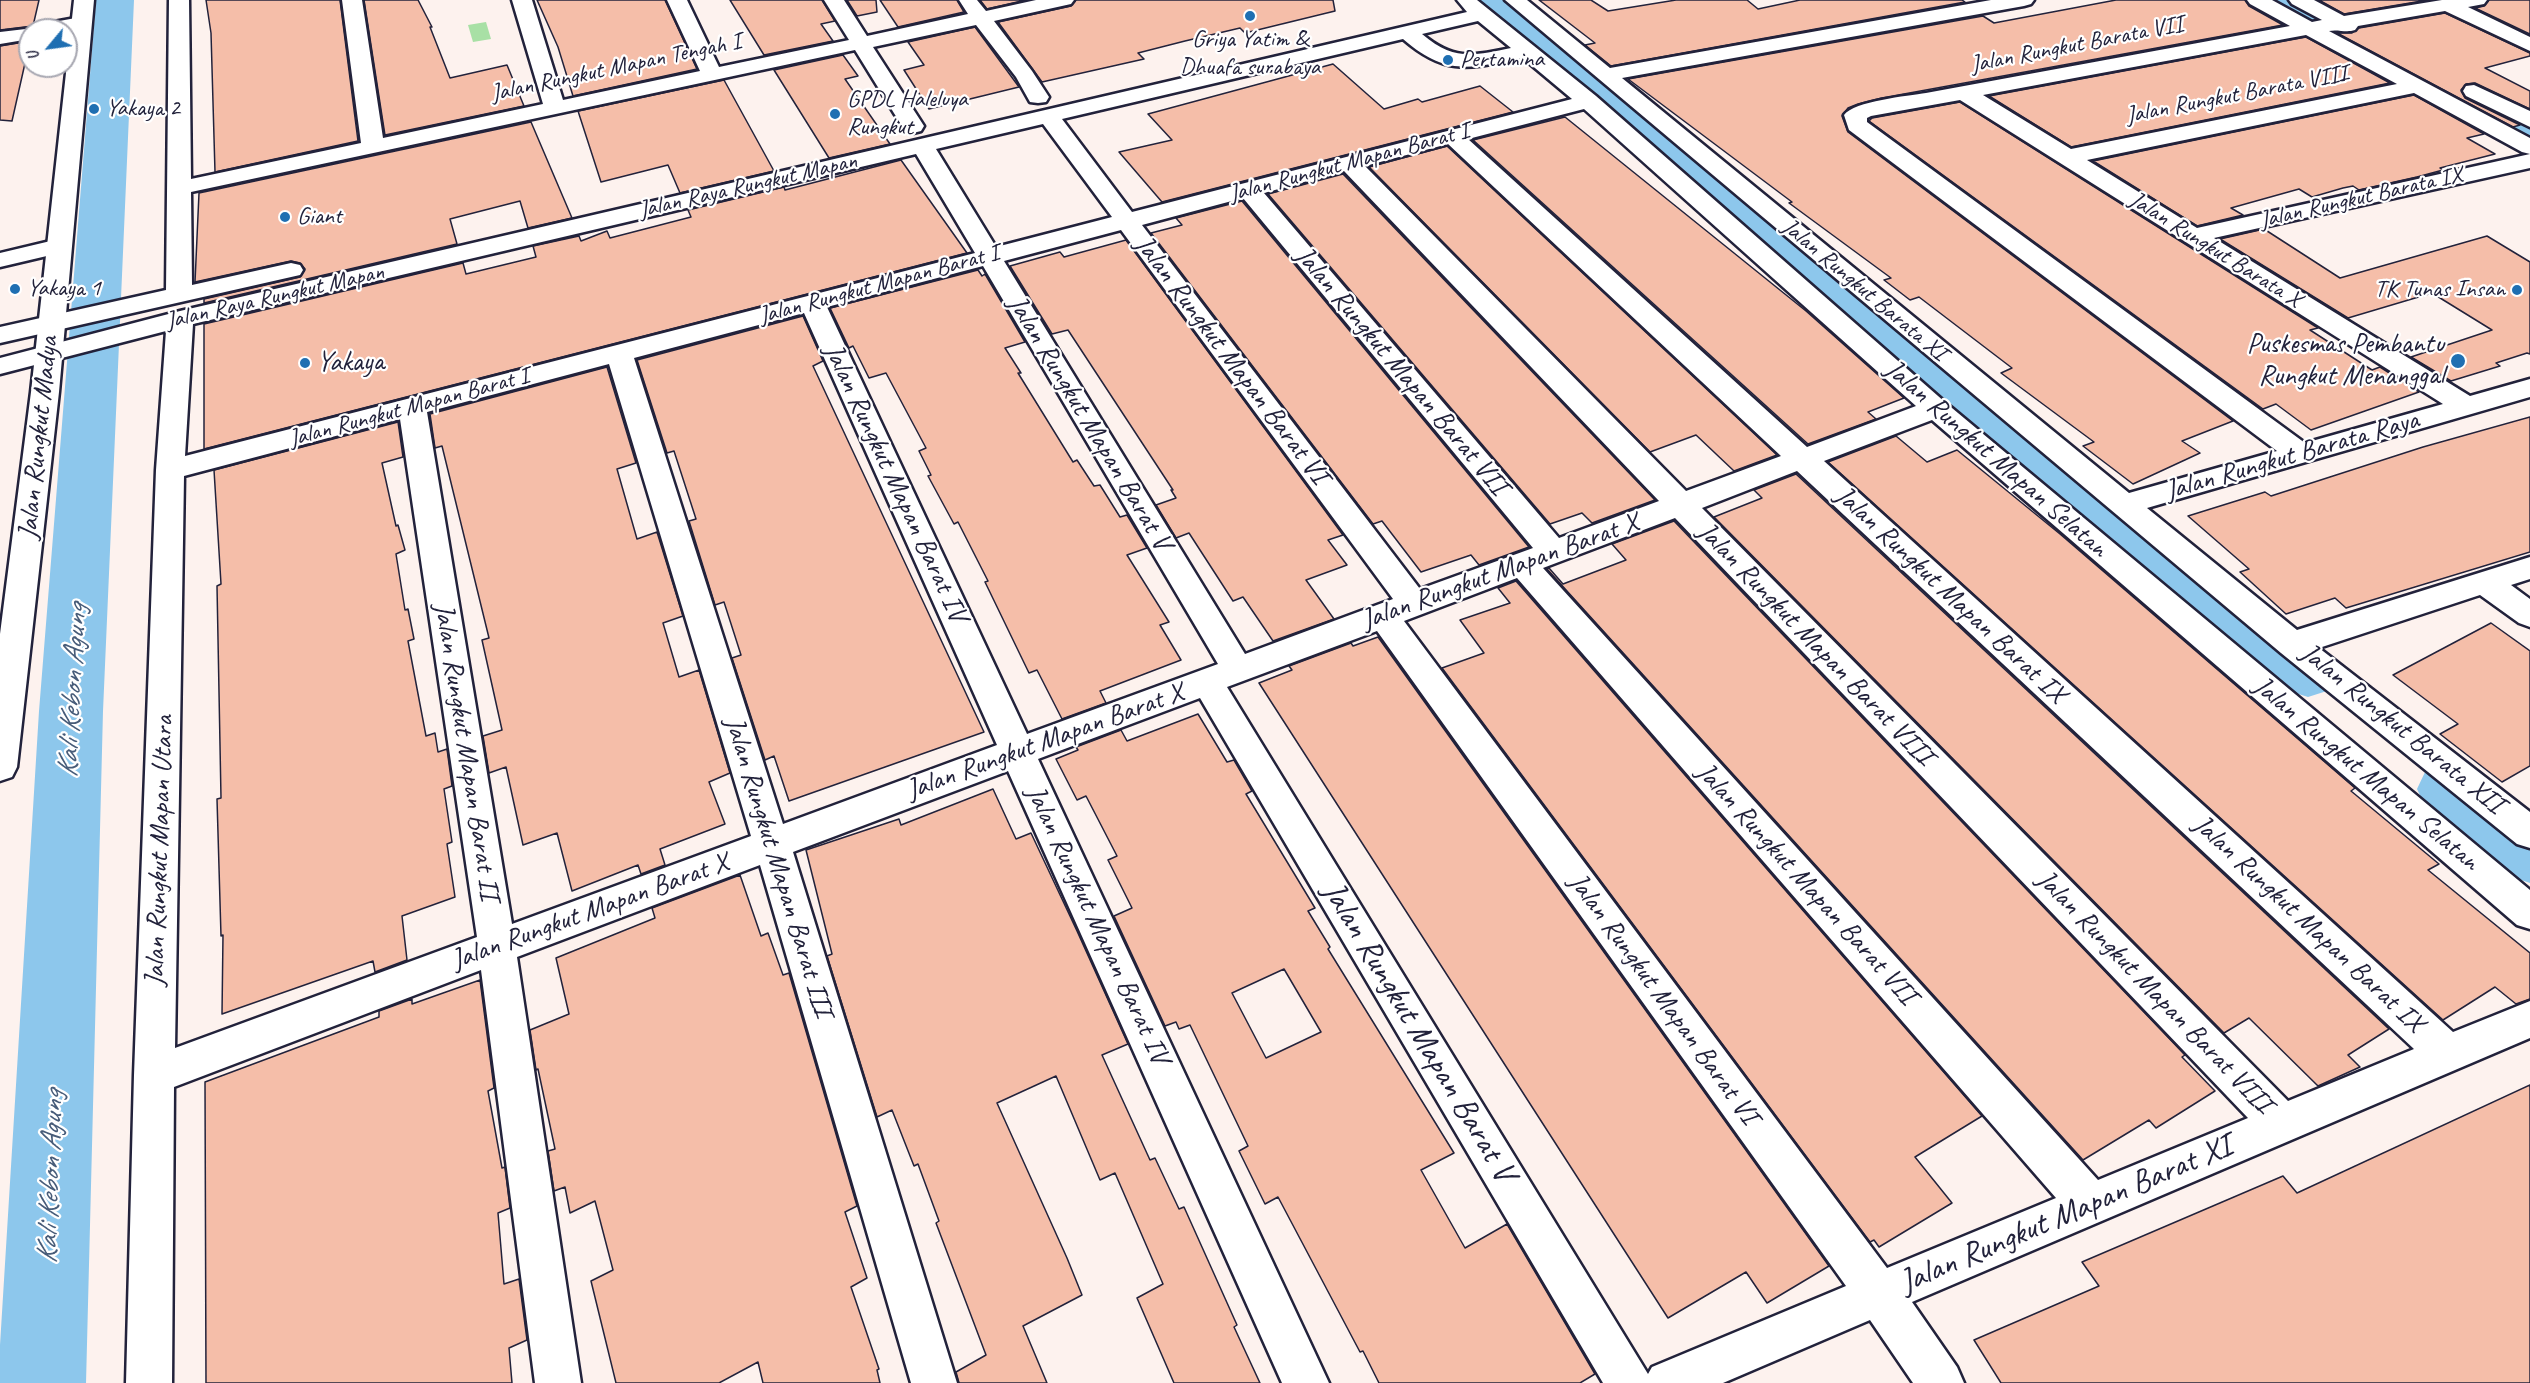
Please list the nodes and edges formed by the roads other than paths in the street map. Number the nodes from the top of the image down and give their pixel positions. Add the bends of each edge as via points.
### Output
1 (84, 0) edge
2 (179, 0) edge
3 (352, 0) edge
4 (522, 0) edge
5 (677, 0) edge
6 (834, 0) edge
7 (967, 0) edge
8 (1064, 0) edge
9 (1459, 0) edge
10 (1465, 0) edge
11 (1515, 0) edge
12 (2025, 0) edge
13 (2257, 0) edge
14 (2300, 0) edge
15 (2477, 0) edge
16 (1983, 3) edge
17 (2448, 5) junction
18 (1483, 14) junction
19 (981, 18) junction
20 (81, 23) junction
21 (78, 24) edge
22 (2324, 25) junction
23 (1407, 32) junction
24 (18, 35) edge
25 (0, 38) edge
26 (2373, 39) dead end
27 (862, 43) junction
28 (2530, 45) edge
29 (1528, 51) junction
30 (712, 75) junction
31 (1605, 75) junction
32 (2457, 82) dead end
33 (2418, 86) junction
34 (1963, 93) junction
35 (1588, 101) junction
36 (1043, 107) junction
37 (555, 108) junction
38 (2530, 120) edge
39 (917, 136) junction
40 (1452, 136) junction
41 (373, 147) junction
42 (2530, 147) edge
43 (2066, 157) junction
44 (2530, 161) edge
45 (1349, 163) junction
46 (179, 188) junction
47 (645, 188) dead end
48 (1248, 189) junction
49 (1126, 221) junction
50 (2192, 236) junction
51 (59, 246) junction
52 (989, 256) junction
53 (0, 260) edge
54 (316, 264) dead end
55 (812, 303) junction
56 (163, 311) junction
57 (51, 323) junction
58 (0, 335) edge
59 (619, 353) junction
60 (49, 354) junction
61 (0, 366) edge
62 (2530, 388) edge
63 (2466, 406) junction
64 (412, 407) junction
65 (1936, 410) junction
66 (2301, 454) junction
67 (1802, 459) junction
68 (170, 470) junction
69 (2124, 504) junction
70 (1680, 505) junction
71 (1538, 558) junction
72 (2530, 568) edge
73 (2484, 582) junction
74 (1398, 610) junction
75 (2530, 615) edge
76 (2292, 644) junction
77 (1222, 676) junction
78 (1018, 752) junction
79 (0, 767) edge
80 (2530, 833) edge
81 (772, 844) junction
82 (2530, 913) edge
83 (496, 947) junction
84 (2530, 1020) edge
85 (2448, 1054) junction
86 (154, 1075) junction
87 (2282, 1124) junction
88 (2091, 1205) junction
89 (1879, 1294) junction
90 (149, 1383) edge
91 (558, 1383) edge
92 (934, 1383) edge
93 (1306, 1383) edge
94 (1629, 1383) edge
95 (1668, 1383) edge
96 (1941, 1383) edge

1 - 20 street, Jalan Rungkut Madya
2 - 46 street, Jalan Rungkut Mapan Utara
3 - 41 street
4 - 37 street
5 - 30 street
6 - 27 street, Jalan Rungkut Mapan Barat V
7 - 19 street, Jalan Rungkut Mapan Barat VI
8 - 19 street, Jalan Rungkut Mapan Tengah I
9 - 36 street, Jalan Raya Rungkut Mapan
10 - 18 street, Jalan Rungkut Mapan Selatan
11 - 31 street, Jalan Rungkut Barata XI
12 - 16 street
13 - 22 street
14 - 22 street
15 - 17 street, Jalan Rungkut Barata VII
16 - 31 street
17 - 22 street, Jalan Rungkut Barata VII
17 - 28 street
18 - 23 street, Jalan Raya Rungkut Mapan
18 - 29 street, Jalan Rungkut Mapan Selatan
19 - 27 street, Jalan Rungkut Mapan Tengah I
19 - 36 street, Jalan Rungkut Mapan Barat VI via 1025,75
20 - 21 street
20 - 51 street, Jalan Rungkut Madya
22 - 26 street
22 - 33 street
22 - 34 street, Jalan Rungkut Barata VII
23 - 29 street via 1445,58 1459,60
23 - 36 street, Jalan Raya Rungkut Mapan
24 - 25 street
27 - 30 street, Jalan Rungkut Mapan Tengah I
27 - 39 street, Jalan Rungkut Mapan Barat V
29 - 35 street, Jalan Rungkut Mapan Selatan
30 - 37 street, Jalan Rungkut Mapan Tengah I
31 - 69 street, Jalan Rungkut Barata XI
32 - 38 street
33 - 42 street
33 - 43 street, Jalan Rungkut Barata VIII
34 - 43 street, Jalan Rungkut Barata X
34 - 66 street, Jalan Rungkut Barata VII via 1865,111 1855,115 1857,125
35 - 40 street, Jalan Rungkut Mapan Barat I
35 - 65 street, Jalan Rungkut Mapan Selatan
36 - 39 street, Jalan Raya Rungkut Mapan
36 - 49 street, Jalan Rungkut Mapan Barat VI
37 - 41 street, Jalan Rungkut Mapan Tengah I
39 - 47 street, Jalan Raya Rungkut Mapan
39 - 52 street, Jalan Rungkut Mapan Barat V
39 - 56 street, Jalan Raya Rungkut Mapan
40 - 45 street, Jalan Rungkut Mapan Barat I
40 - 67 street, Jalan Rungkut Mapan Barat IX
41 - 46 street, Jalan Rungkut Mapan Tengah I
43 - 50 street, Jalan Rungkut Barata X
44 - 50 street, Jalan Rungkut Barata IX
45 - 48 street, Jalan Rungkut Mapan Barat I
45 - 70 street, Jalan Rungkut Mapan Barat VIII
46 - 56 street, Jalan Rungkut Mapan Utara
48 - 49 street, Jalan Rungkut Mapan Barat I
48 - 71 street, Jalan Rungkut Mapan Barat VII
49 - 52 street, Jalan Rungkut Mapan Barat I
49 - 74 street, Jalan Rungkut Mapan Barat VI
50 - 63 street, Jalan Rungkut Barata X
51 - 53 street
51 - 57 street, Jalan Rungkut Madya
52 - 55 street, Jalan Rungkut Mapan Barat I
52 - 77 street, Jalan Rungkut Mapan Barat V
54 - 56 street, Jalan Raya Rungkut Mapan
55 - 59 street, Jalan Rungkut Mapan Barat I
55 - 78 street, Jalan Rungkut Mapan Barat IV
56 - 57 street, Jalan Raya Rungkut Mapan via 93,314
56 - 60 street, Jalan Raya Rungkut Mapan via 93,342
56 - 68 street, Jalan Rungkut Mapan Utara
57 - 58 street, Jalan Raya Rungkut Mapan
57 - 60 street, Jalan Rungkut Madya
59 - 64 street, Jalan Rungkut Mapan Barat I
59 - 81 street, Jalan Rungkut Mapan Barat III
60 - 61 street, Jalan Raya Rungkut Mapan
60 - 79 street, Jalan Rungkut Madya
62 - 63 street, Jalan Rungkut Barata Raya
63 - 66 street, Jalan Rungkut Barata Raya
64 - 68 street, Jalan Rungkut Mapan Barat I
64 - 83 street, Jalan Rungkut Mapan Barat II
65 - 67 street, Jalan Rungkut Mapan Barat X
65 - 82 street, Jalan Rungkut Mapan Selatan
66 - 69 street, Jalan Rungkut Barata Raya
67 - 70 street, Jalan Rungkut Mapan Barat X
67 - 85 street, Jalan Rungkut Mapan Barat IX
68 - 86 street, Jalan Rungkut Mapan Utara
69 - 76 street, Jalan Rungkut Barata XI
70 - 71 street, Jalan Rungkut Mapan Barat X
70 - 87 street, Jalan Rungkut Mapan Barat VIII
71 - 74 street, Jalan Rungkut Mapan Barat X
71 - 88 street, Jalan Rungkut Mapan Barat VII
72 - 73 street, Jalan Rungkut Barata XII
73 - 75 street
73 - 76 street, Jalan Rungkut Barata XII
74 - 77 street, Jalan Rungkut Mapan Barat X
74 - 89 street, Jalan Rungkut Mapan Barat VI
76 - 80 street, Jalan Rungkut Barata XII
77 - 78 street, Jalan Rungkut Mapan Barat X
77 - 94 street, Jalan Rungkut Mapan Barat V
78 - 81 street, Jalan Rungkut Mapan Barat X
78 - 93 street, Jalan Rungkut Mapan Barat IV
81 - 83 street, Jalan Rungkut Mapan Barat X
81 - 92 street, Jalan Rungkut Mapan Barat III
83 - 86 street, Jalan Rungkut Mapan Barat X
83 - 91 street, Jalan Rungkut Mapan Barat II
84 - 85 street, Jalan Rungkut Mapan Barat XI
85 - 87 street, Jalan Rungkut Mapan Barat XI
86 - 90 street, Jalan Rungkut Mapan Utara
87 - 88 street, Jalan Rungkut Mapan Barat XI
88 - 89 street, Jalan Rungkut Mapan Barat XI
89 - 95 street, Jalan Rungkut Mapan Barat XI
89 - 96 street, Jalan Rungkut Mapan Barat VI

